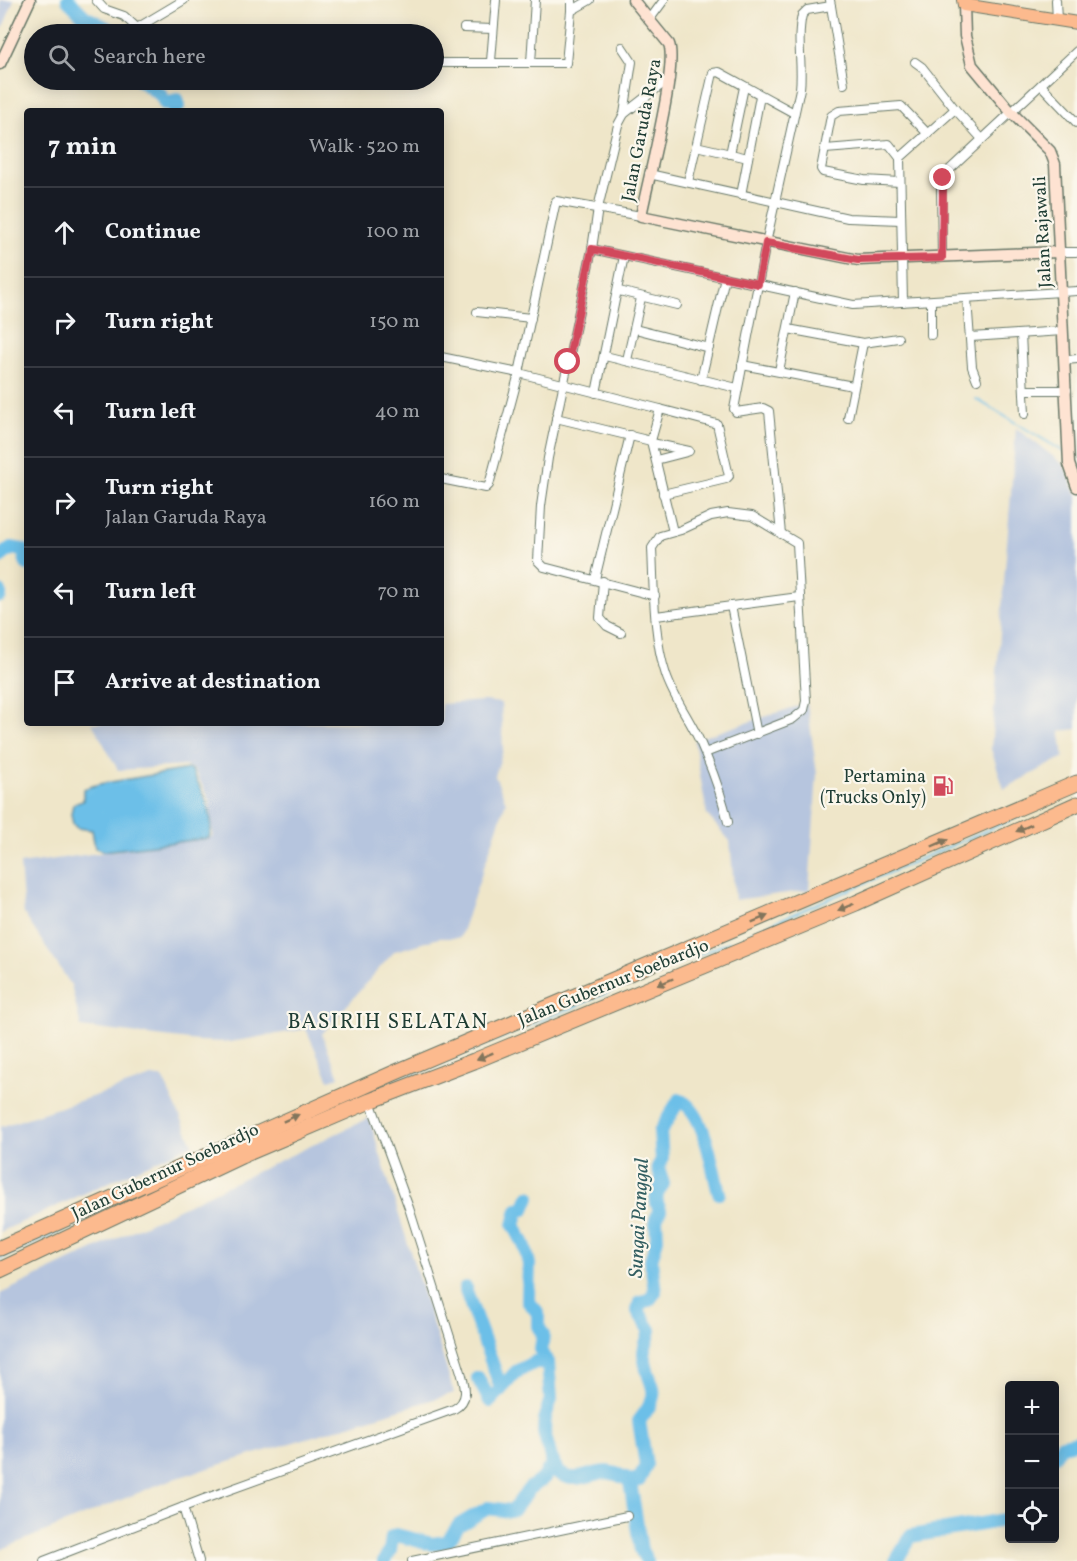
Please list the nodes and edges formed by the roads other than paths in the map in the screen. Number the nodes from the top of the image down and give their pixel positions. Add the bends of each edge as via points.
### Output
1 (30, 0) edge
2 (96, 0) edge
3 (184, 0) edge
4 (496, 0) edge
5 (535, 0) edge
6 (571, 0) edge
7 (590, 0) edge
8 (633, 0) edge
9 (664, 0) edge
10 (1056, 0) edge
11 (831, 3) edge
12 (963, 3) edge
13 (571, 11) junction
14 (650, 19) junction
15 (1057, 21) junction
16 (1077, 23) edge
17 (131, 24) edge
18 (142, 24) edge
19 (464, 28) dead end
20 (493, 29) junction
21 (622, 47) dead end
22 (1077, 51) edge
23 (490, 61) junction
24 (915, 62) dead end
25 (444, 63) edge
26 (531, 63) junction
27 (0, 64) edge
28 (670, 78) junction
29 (844, 84) dead end
30 (1041, 85) junction
31 (744, 87) junction
32 (760, 96) junction
33 (954, 109) junction
34 (794, 112) junction
35 (1011, 112) junction
36 (624, 114) junction
37 (1077, 123) edge
38 (928, 134) junction
39 (982, 139) junction
40 (696, 146) junction
41 (825, 149) junction
42 (730, 154) junction
43 (748, 158) junction
44 (900, 158) junction
45 (649, 174) junction
46 (688, 182) junction
47 (900, 182) junction
48 (741, 195) junction
49 (774, 202) junction
50 (598, 208) junction
51 (641, 216) junction
52 (901, 220) junction
53 (766, 243) junction
54 (592, 249) junction
55 (1059, 252) junction
56 (1077, 252) edge
57 (624, 256) junction
58 (942, 258) junction
59 (902, 259) junction
60 (725, 277) junction
61 (758, 284) junction
62 (619, 291) junction
63 (1077, 291) edge
64 (795, 292) junction
65 (1062, 292) junction
66 (641, 297) junction
67 (967, 299) junction
68 (931, 301) junction
69 (903, 302) junction
70 (677, 305) dead end
71 (477, 312) dead end
72 (531, 318) junction
73 (635, 329) junction
74 (788, 329) junction
75 (1063, 331) junction
76 (931, 334) dead end
77 (1021, 334) junction
78 (971, 337) junction
79 (898, 338) dead end
80 (863, 343) junction
81 (708, 348) junction
82 (605, 356) junction
83 (444, 358) edge
84 (1077, 359) edge
85 (627, 360) junction
86 (1065, 360) junction
87 (742, 365) junction
88 (779, 371) junction
89 (519, 373) junction
90 (701, 380) junction
91 (977, 380) dead end
92 (563, 384) junction
93 (853, 386) junction
94 (737, 388) junction
95 (1024, 390) junction
96 (1066, 390) junction
97 (596, 393) junction
98 (660, 409) junction
99 (1025, 414) dead end
100 (556, 418) junction
101 (848, 418) dead end
102 (630, 435) junction
103 (652, 442) junction
104 (656, 460) junction
105 (444, 480) edge
106 (1077, 487) edge
107 (663, 494) junction
108 (673, 532) junction
109 (781, 534) junction
110 (599, 580) junction
111 (656, 596) junction
112 (799, 597) junction
113 (731, 606) junction
114 (656, 616) junction
115 (621, 633) dead end
116 (757, 734) junction
117 (705, 753) junction
118 (1077, 783) edge
119 (1077, 804) edge
120 (728, 822) dead end
121 (735, 930) junction
122 (744, 949) junction
123 (370, 1101) junction
124 (20, 1240) junction
125 (0, 1242) edge
126 (0, 1248) edge
127 (6, 1267) edge
128 (0, 1278) edge
129 (183, 1507) junction
130 (627, 1516) dead end
131 (44, 1561) edge
132 (199, 1561) edge
133 (412, 1561) edge

1 - 27 street
2 - 17 street
3 - 18 street
4 - 20 street
5 - 26 street
6 - 13 street
7 - 13 street
8 - 14 street, Jalan Garuda Raya
9 - 14 street
10 - 15 street
11 - 29 street
11 - 34 street via 802,15 798,37 802,75
12 - 15 main road
12 - 35 street, Jalan Rajawali via 969,60
13 - 26 street via 566,63
14 - 28 street, Jalan Garuda Raya via 672,52
15 - 16 main road
19 - 20 street
20 - 23 street
21 - 36 street via 632,62
22 - 30 street
23 - 25 street
23 - 26 street
24 - 33 street
28 - 36 street
28 - 45 street, Jalan Garuda Raya
30 - 35 street
30 - 37 street
31 - 32 street
31 - 40 street via 719,72 713,73
31 - 42 street
32 - 34 street
32 - 43 street
33 - 38 street
33 - 39 street
34 - 49 street
35 - 39 street
35 - 55 street, Jalan Rajawali via 1053,157
36 - 50 street
38 - 41 street via 901,106 839,111 831,118
38 - 44 street
39 - 58 street via 943,178
40 - 42 street
40 - 46 street
41 - 44 street via 889,144
41 - 47 street via 821,169 827,174
42 - 43 street
43 - 48 street
44 - 47 street
45 - 46 street
45 - 51 street, Jalan Garuda Raya
46 - 48 street
47 - 52 street
48 - 49 street
49 - 52 street via 859,220
49 - 53 street
50 - 51 street
50 - 54 street
50 - 72 street via 556,201
51 - 53 street, Jalan Garuda Raya
52 - 59 street
53 - 59 street, Jalan Garuda Raya via 858,260
53 - 61 street
54 - 57 street
54 - 92 street
55 - 56 street
55 - 58 street, Jalan Garuda Raya
55 - 65 street, Jalan Rajawali
57 - 60 street
57 - 62 street
58 - 59 street, Jalan Garuda Raya
59 - 69 street
60 - 61 street
60 - 81 street
61 - 64 street
61 - 87 street
62 - 66 street
62 - 82 street
63 - 65 street
64 - 69 street via 853,305
64 - 74 street
65 - 67 street
65 - 75 street, Jalan Rajawali
66 - 70 street
66 - 73 street
67 - 68 street
67 - 78 street
68 - 69 street
68 - 76 street
71 - 72 street
72 - 89 street
73 - 81 street
73 - 85 street
74 - 80 street
74 - 88 street
75 - 77 street
75 - 86 street, Jalan Rajawali
77 - 78 street
77 - 95 street
78 - 91 street via 972,367
79 - 80 street
80 - 93 street
81 - 90 street
82 - 85 street
82 - 97 street
83 - 89 street
84 - 86 street
85 - 90 street
86 - 96 street, Jalan Rajawali
87 - 88 street
87 - 94 street
88 - 93 street
89 - 92 street
89 - 105 street via 489,486
90 - 94 street
92 - 97 street
92 - 100 street
93 - 101 street
94 - 109 street via 735,411 770,411
95 - 96 street
95 - 99 street
96 - 106 street, Jalan Rajawali via 1069,464
97 - 98 street
98 - 103 street
98 - 107 street via 717,424 729,476
100 - 102 street
100 - 110 street via 543,489 538,563
102 - 103 street
102 - 110 street
103 - 104 street
103 - 104 street via 688,452
104 - 107 street
107 - 108 street
108 - 109 street via 728,513 752,516
108 - 111 street via 653,543
109 - 112 street via 794,540 799,549
110 - 111 street
110 - 115 street via 600,618
111 - 114 street
112 - 113 street
112 - 116 street via 804,710 793,719
113 - 114 street
113 - 116 street
114 - 117 street via 667,678
116 - 117 street
117 - 120 street
121 -> 118 highway, Jalan Gubernur Soebardjo
119 -> 122 highway, Jalan Gubernur Soebardjo
121 - 122 highway
124 -> 121 highway, Jalan Gubernur Soebardjo via 394,1073
122 -> 123 highway, Jalan Gubernur Soebardjo
123 - 127 highway, Jalan Gubernur Soebardjo via 241,1156
123 - 129 street via 409,1208 465,1386 465,1399 454,1409
124 - 125 highway
124 - 126 highway, Jalan Gubernur Soebardjo
127 - 128 highway
129 - 131 street
129 - 132 street
130 - 133 street

